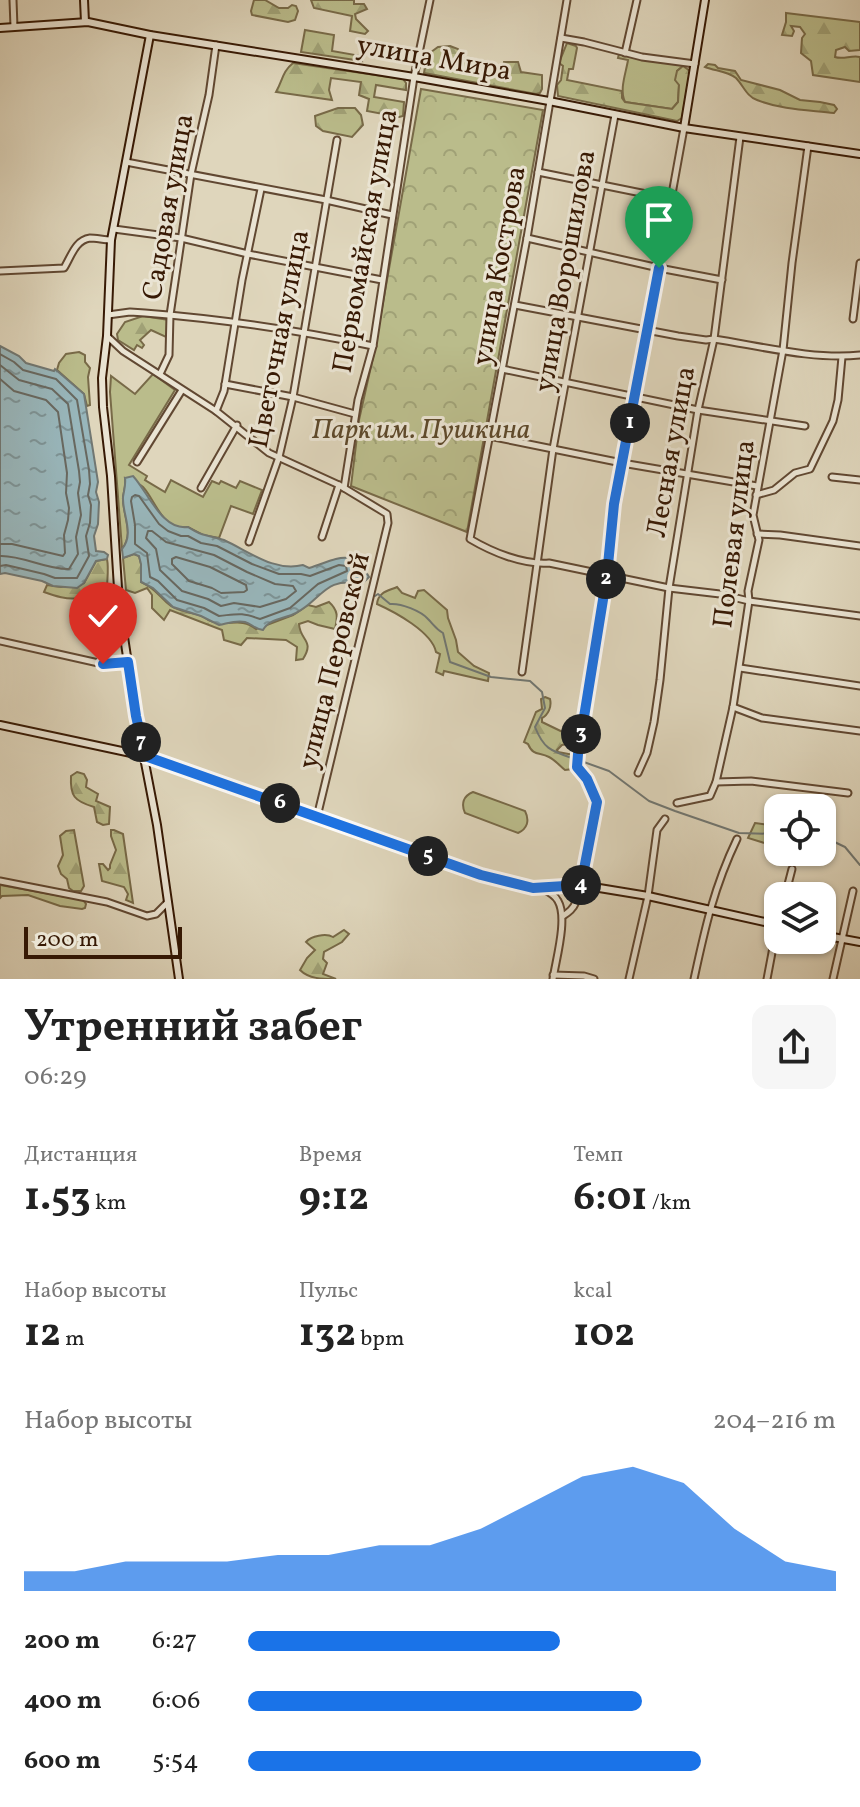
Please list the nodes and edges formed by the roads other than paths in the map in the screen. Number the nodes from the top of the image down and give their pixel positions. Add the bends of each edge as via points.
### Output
1 (13, 0) edge
2 (84, 0) edge
3 (430, 0) edge
4 (567, 0) edge
5 (637, 0) edge
6 (705, 0) edge
7 (85, 22) junction
8 (14, 27) junction
9 (0, 28) edge
10 (150, 35) junction
11 (561, 38) junction
12 (216, 45) junction
13 (625, 53) junction
14 (695, 64) junction
15 (414, 77) junction
16 (549, 101) junction
17 (615, 115) junction
18 (684, 128) junction
19 (740, 137) junction
20 (337, 140) dead end
21 (808, 146) junction
22 (860, 154) edge
23 (126, 162) junction
24 (538, 172) junction
25 (191, 174) junction
26 (602, 186) junction
27 (261, 189) junction
28 (671, 199) junction
29 (326, 200) junction
30 (392, 215) junction
31 (114, 229) junction
32 (181, 238) junction
33 (527, 238) junction
34 (111, 240) junction
35 (590, 252) junction
36 (248, 254) junction
37 (860, 263) edge
38 (314, 267) junction
39 (659, 268) junction
40 (0, 271) edge
41 (382, 280) junction
42 (722, 280) junction
43 (515, 305) junction
44 (108, 315) junction
45 (170, 315) junction
46 (578, 316) junction
47 (853, 319) dead end
48 (235, 322) junction
49 (648, 330) junction
50 (305, 332) junction
51 (107, 336) junction
52 (714, 339) junction
53 (373, 346) junction
54 (783, 350) junction
55 (860, 355) edge
56 (842, 357) junction
57 (502, 369) junction
58 (160, 374) junction
59 (566, 382) junction
60 (225, 384) junction
61 (182, 390) junction
62 (293, 397) junction
63 (635, 398) junction
64 (698, 410) junction
65 (216, 411) junction
66 (355, 414) junction
67 (769, 420) junction
68 (237, 425) junction
69 (805, 426) dead end
70 (489, 436) junction
71 (553, 449) junction
72 (279, 457) junction
73 (137, 462) dead end
74 (622, 463) junction
75 (687, 475) junction
76 (832, 477) dead end
77 (860, 480) edge
78 (757, 486) junction
79 (342, 487) junction
80 (201, 488) dead end
81 (755, 495) junction
82 (757, 534) junction
83 (322, 537) dead end
84 (249, 542) dead end
85 (860, 546) edge
86 (537, 564) junction
87 (607, 575) junction
88 (669, 588) junction
89 (749, 601) junction
90 (860, 616) edge
91 (0, 641) edge
92 (128, 662) junction
93 (740, 668) junction
94 (522, 672) dead end
95 (860, 686) edge
96 (733, 707) junction
97 (0, 725) edge
98 (860, 731) edge
99 (145, 756) junction
100 (638, 773) dead end
101 (716, 782) junction
102 (848, 793) dead end
103 (677, 803) dead end
104 (317, 817) junction
105 (665, 819) dead end
106 (737, 839) dead end
107 (792, 869) dead end
108 (0, 881) edge
109 (789, 882) edge
110 (581, 885) junction
111 (543, 889) junction
112 (853, 891) dead end
113 (648, 896) junction
114 (168, 902) junction
115 (709, 910) junction
116 (563, 916) junction
117 (764, 921) edge
118 (836, 938) edge
119 (843, 939) junction
120 (860, 942) edge
121 (772, 954) edge
122 (553, 977) edge
123 (179, 979) edge
124 (594, 979) edge
125 (629, 979) edge
126 (694, 979) edge
127 (767, 979) edge
128 (833, 979) edge

1 - 8 street
2 - 7 street
3 - 15 street, Первомайская улица
4 - 11 street, улица Кострова
5 - 13 street
6 - 14 street
7 - 8 street, улица Мира
7 - 10 street, улица Мира
8 - 9 street, улица Мира
10 - 12 street, улица Мира
10 - 23 street
11 - 13 street
11 - 16 street, улица Кострова
12 - 15 street, улица Мира
12 - 25 street, Садовая улица
13 - 14 street
14 - 18 street
15 - 16 street, улица Мира
15 - 30 street, Первомайская улица
16 - 17 street, улица Мира
16 - 24 street, улица Кострова
17 - 18 street, улица Мира
17 - 26 street, улица Ворошилова
18 - 19 street, улица Мира
18 - 28 street
19 - 21 street, улица Мира
19 - 42 street, Лесная улица
20 - 29 street, Цветочная улица
21 - 22 street, улица Мира
21 - 54 street, Полевая улица
23 - 25 street
23 - 31 street
24 - 26 street
24 - 33 street, улица Кострова
25 - 27 street
25 - 32 street, Садовая улица
26 - 28 street
26 - 35 street, улица Ворошилова
27 - 29 street
27 - 36 street
28 - 39 street
29 - 30 street
29 - 38 street, Цветочная улица
30 - 41 street, Первомайская улица
31 - 32 street
31 - 34 street
32 - 36 street
32 - 45 street, Садовая улица
33 - 35 street
33 - 43 street, улица Кострова
34 - 40 street via 80,243 64,268
34 - 44 street
35 - 39 street
35 - 46 street, улица Ворошилова
36 - 38 street
36 - 48 street
37 - 47 street
38 - 41 street
38 - 50 street, Цветочная улица
39 - 42 street
39 - 49 street
41 - 53 street, Первомайская улица
42 - 52 street, Лесная улица
43 - 46 street
43 - 57 street, улица Кострова
44 - 45 street
44 - 51 street
45 - 48 street
45 - 58 street, Садовая улица via 169,355
46 - 49 street
46 - 59 street, улица Ворошилова
48 - 50 street
48 - 60 street
49 - 52 street
49 - 63 street
50 - 53 street
50 - 62 street, Цветочная улица
51 - 58 street
51 - 92 street via 103,407
52 - 54 street
52 - 64 street, Лесная улица
53 - 66 street, Первомайская улица
54 - 56 street
54 - 67 street, Полевая улица
55 - 56 street
56 - 81 street via 833,421 810,469
57 - 59 street
57 - 70 street, улица Кострова
58 - 61 street
59 - 63 street
59 - 71 street, улица Ворошилова
60 - 62 street
60 - 65 street
61 - 65 street
61 - 73 street
62 - 66 street
62 - 72 street, Цветочная улица
63 - 64 street
63 - 74 street
64 - 67 street
64 - 75 street, Лесная улица
65 - 68 street
66 - 79 street, Первомайская улица
67 - 69 street
67 - 78 street, Полевая улица
68 - 72 street
68 - 80 street
70 - 71 street
70 - 86 street, улица Кострова via 470,539
71 - 74 street
71 - 86 street, улица Ворошилова
72 - 79 street
72 - 84 street, Цветочная улица
74 - 75 street
74 - 87 street
75 - 78 street
75 - 88 street, Лесная улица
76 - 77 street
78 - 81 street, Полевая улица
79 - 83 street, Первомайская улица
79 - 104 street, улица Перовской via 387,514 388,523
81 - 82 street, Полевая улица
82 - 85 street
82 - 89 street, Полевая улица
86 - 87 street
86 - 94 street, улица Ворошилова
87 - 88 street
87 - 110 street via 577,763 597,802
88 - 89 street
88 - 100 street, Лесная улица via 654,722
89 - 90 street
89 - 93 street, Полевая улица
91 - 92 street via 103,664
92 - 99 street
93 - 95 street
93 - 96 street, Полевая улица
96 - 98 street via 762,718
96 - 101 street, Полевая улица
97 - 99 street
99 - 104 street
99 - 114 street
101 - 102 street
101 - 103 street via 710,796
104 - 111 street via 481,875
105 - 113 street via 657,830
106 - 115 street
107 - 109 street
108 - 114 street via 107,902 147,916
110 - 111 street
110 - 113 street
110 - 116 street
111 - 116 street via 560,903
112 - 119 street
113 - 115 street
113 - 125 street
114 - 123 street
115 - 117 street
115 - 126 street
116 - 122 street
118 - 119 street
119 - 120 street
119 - 128 street
121 - 127 street
122 - 124 street

